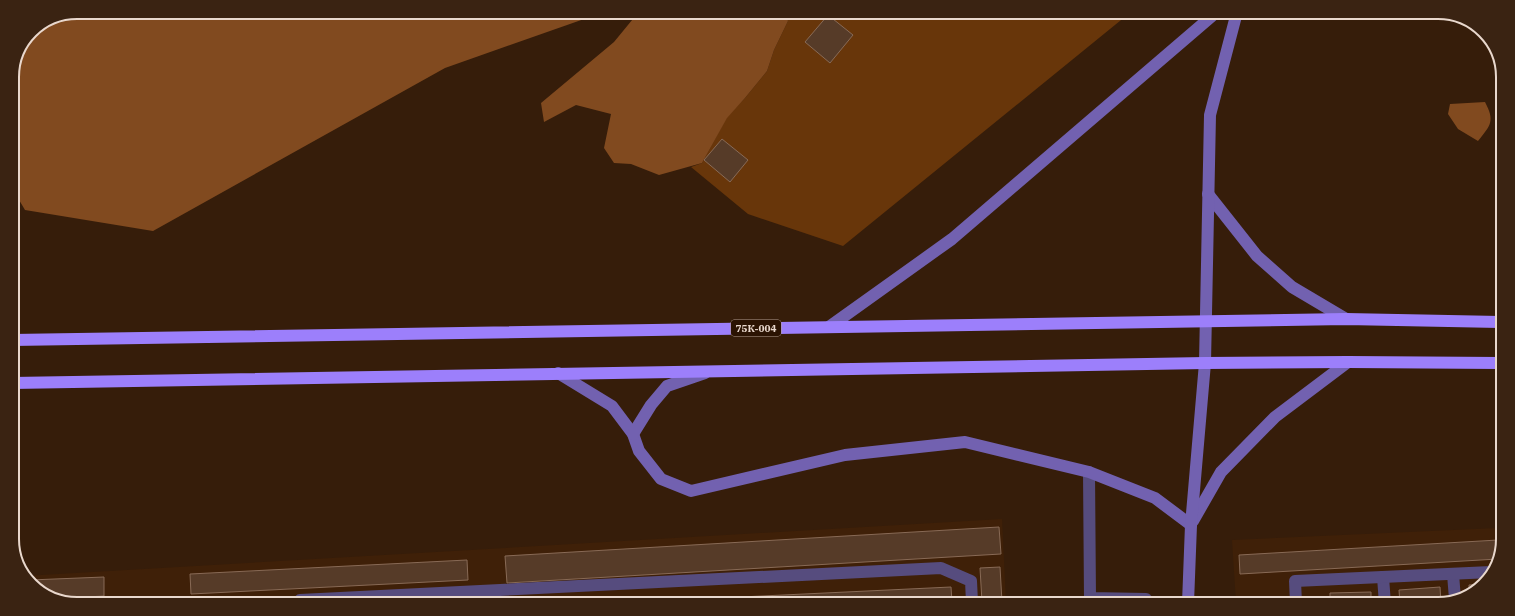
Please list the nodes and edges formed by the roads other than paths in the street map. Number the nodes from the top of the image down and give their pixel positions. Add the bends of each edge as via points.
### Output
1 (1208, 19) edge
2 (1235, 19) edge
3 (1208, 194) junction
4 (1346, 319) junction
5 (1206, 322) junction
6 (1496, 322) edge
7 (829, 328) junction
8 (19, 340) edge
9 (1348, 362) junction
10 (1496, 363) edge
11 (1205, 364) junction
12 (711, 371) junction
13 (558, 373) junction
14 (19, 383) edge
15 (633, 434) junction
16 (1090, 472) junction
17 (1191, 525) junction
18 (1485, 572) edge
19 (1453, 574) junction
20 (1383, 577) junction
21 (1455, 594) edge
22 (454, 597) edge
23 (972, 597) edge
24 (1090, 597) edge
25 (1188, 597) edge
26 (1296, 597) edge
27 (1384, 597) edge

1 - 7 street via 952,238
2 - 3 street via 1210,115
3 - 4 street via 1257,256 1292,287
3 - 5 street
4 - 5 highway, 75К-004
4 - 6 highway, 75К-004
5 - 7 highway, 75К-004
5 - 11 street
7 - 8 highway, 75К-004
9 - 10 highway
9 - 11 highway
9 - 17 street via 1275,417 1221,472
11 - 12 highway
11 - 17 street
12 - 13 highway
12 - 15 street via 667,386 651,405
13 - 14 highway
13 - 15 street via 612,406
15 - 16 street via 639,451 661,479 691,492 845,455 965,442
16 - 17 street via 1155,498
16 - 24 lane
17 - 25 street
18 - 19 lane
19 - 20 lane
19 - 21 lane
20 - 26 lane via 1295,581
20 - 27 lane
22 - 23 lane via 941,568 971,581

